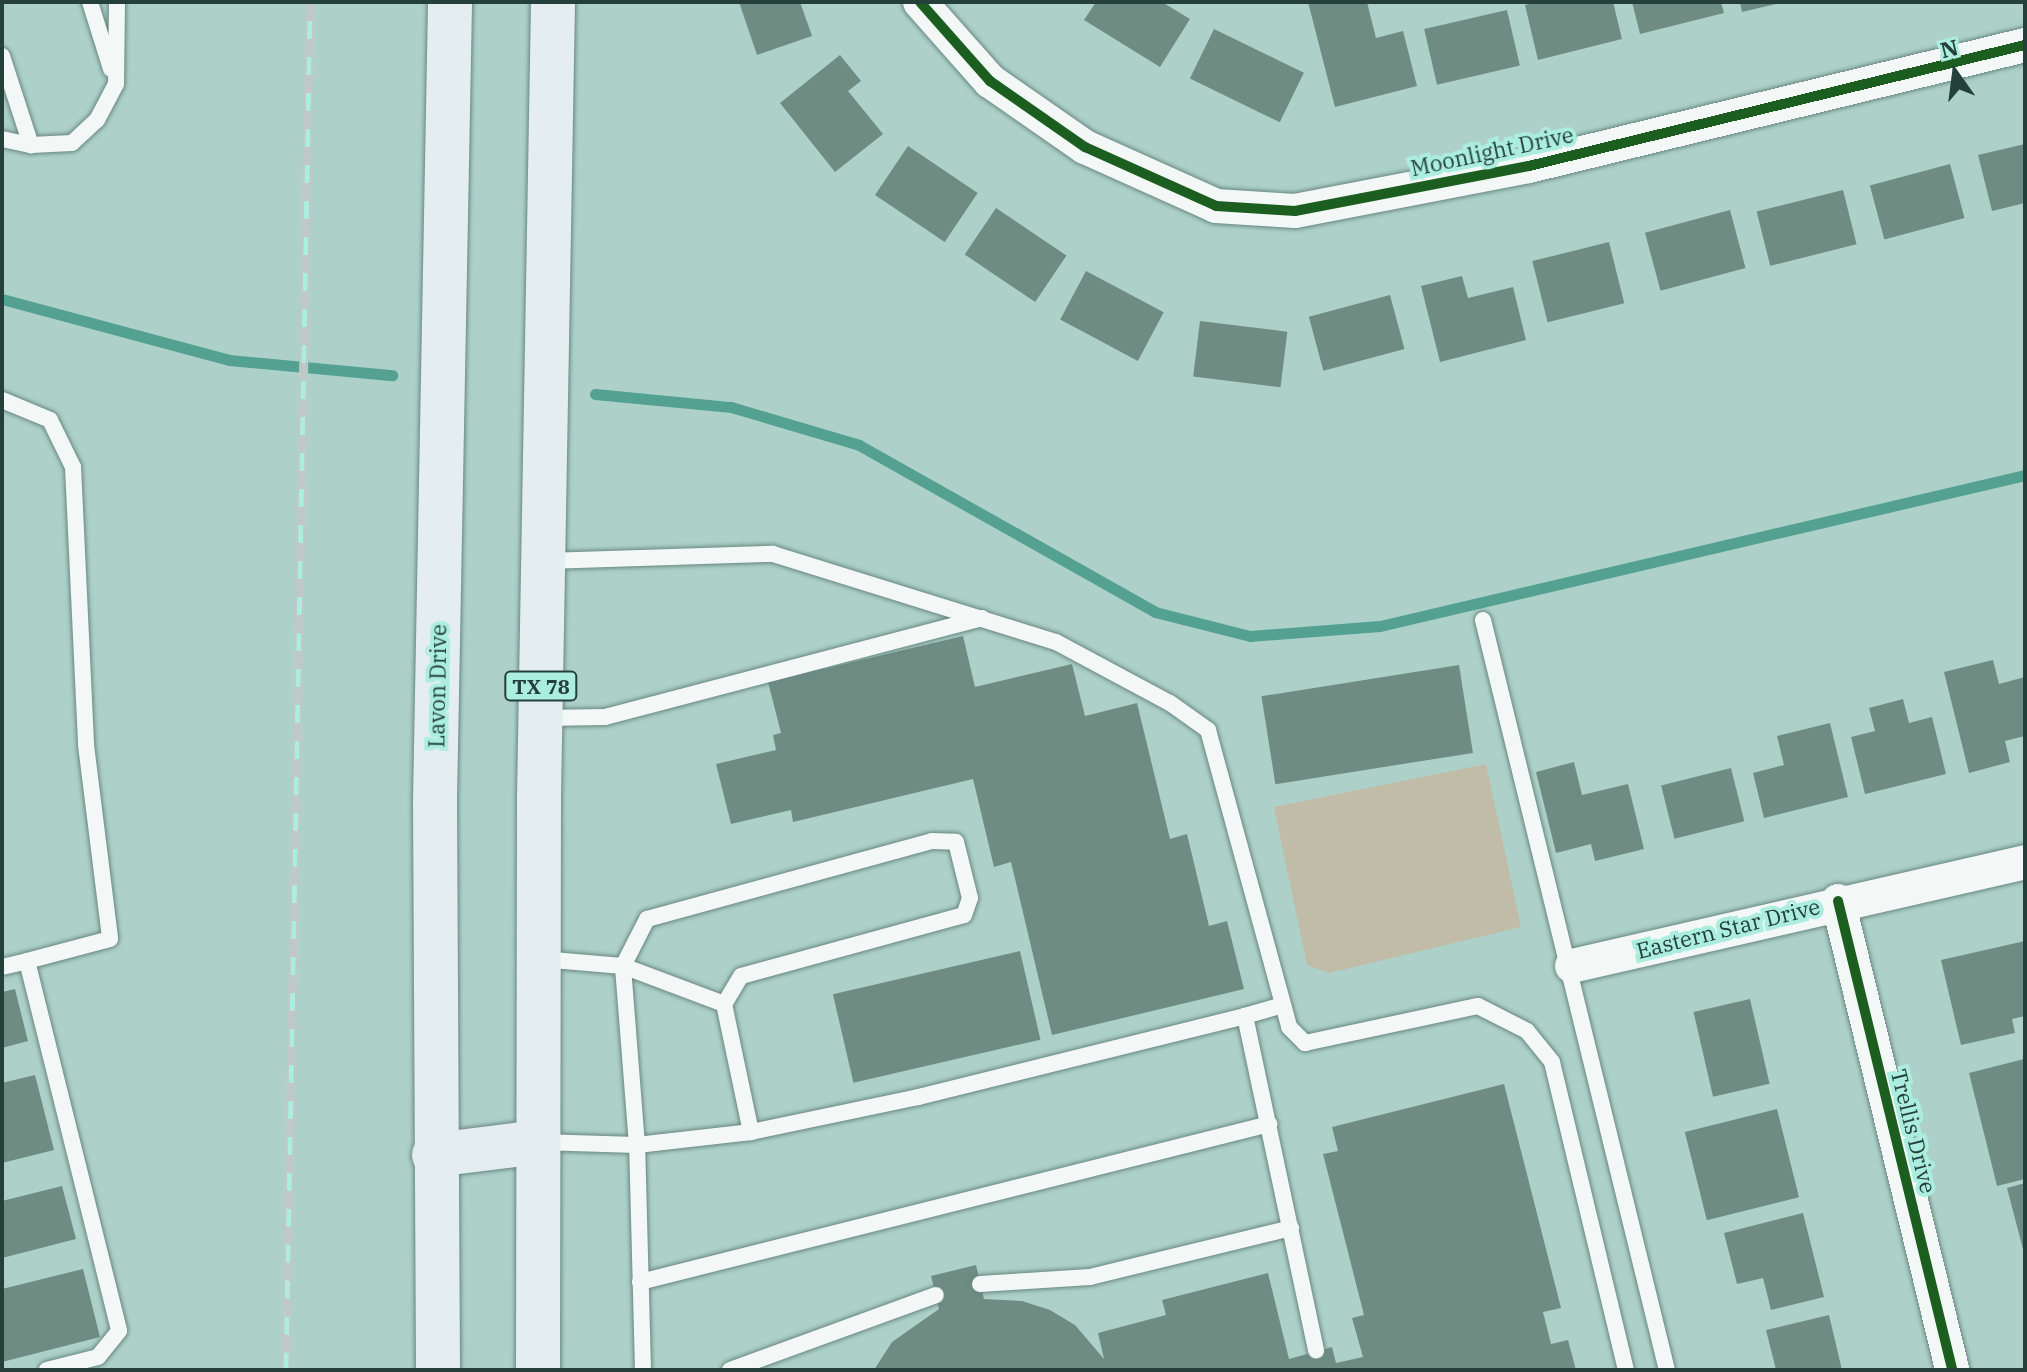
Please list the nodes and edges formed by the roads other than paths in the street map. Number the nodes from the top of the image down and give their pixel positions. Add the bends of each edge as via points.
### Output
1 (90, 2) edge
2 (117, 2) edge
3 (450, 2) edge
4 (553, 2) edge
5 (920, 2) edge
6 (2025, 45) edge
7 (2, 56) edge
8 (116, 84) junction
9 (2, 139) edge
10 (31, 145) junction
11 (2, 400) edge
12 (544, 561) junction
13 (982, 618) junction
14 (1483, 620) dead end
15 (541, 718) junction
16 (2025, 862) edge
17 (1838, 901) junction
18 (539, 958) junction
19 (27, 961) junction
20 (623, 966) junction
21 (1572, 966) junction
22 (2, 967) edge
23 (724, 1004) junction
24 (1283, 1005) junction
25 (1245, 1016) junction
26 (1269, 1124) junction
27 (751, 1132) junction
28 (538, 1142) junction
29 (637, 1145) junction
30 (434, 1155) junction
31 (1291, 1228) junction
32 (640, 1282) junction
33 (980, 1284) dead end
34 (936, 1295) dead end
35 (1316, 1351) dead end
36 (47, 1370) edge
37 (438, 1370) edge
38 (538, 1370) edge
39 (643, 1370) edge
40 (730, 1370) edge
41 (1626, 1370) edge
42 (1667, 1370) edge
43 (1952, 1370) edge

1 - 8 lane
2 - 8 lane
3 - 30 main road, Lavon Drive
4 - 12 main road, TX 78
5 - 6 street, Moonlight Drive via 990,81 1085,147 1216,206 1295,211 1529,166
7 - 10 lane
8 - 10 lane via 97,120 72,143
9 - 10 lane
11 - 19 lane via 50,420 73,467 86,745 110,939
12 - 13 lane via 773,554
12 - 15 main road, TX 78
13 - 15 lane via 605,717
13 - 24 lane via 1056,642 1170,703 1208,730
14 - 21 lane
15 - 18 main road, TX 78
16 - 17 street, Eastern Star Drive
17 - 21 street, Eastern Star Drive
17 - 43 street, Trellis Drive
18 - 20 lane
18 - 28 main road, TX 78
19 - 22 lane
19 - 36 lane via 119,1331 98,1357
20 - 23 lane
20 - 23 lane via 647,919 932,841 956,842 970,898 964,915 741,976
20 - 29 lane
21 - 42 lane
23 - 27 lane
24 - 25 lane
24 - 41 lane via 1289,1027 1305,1043 1478,1006 1527,1031 1552,1062
25 - 26 lane
25 - 27 lane via 918,1097
26 - 31 lane
26 - 32 lane
27 - 29 lane
28 - 29 lane
28 - 30 main road
28 - 38 main road, TX 78
29 - 32 lane
30 - 37 main road, Lavon Drive
31 - 33 lane via 1090,1277
31 - 35 lane
32 - 39 lane
34 - 40 lane

